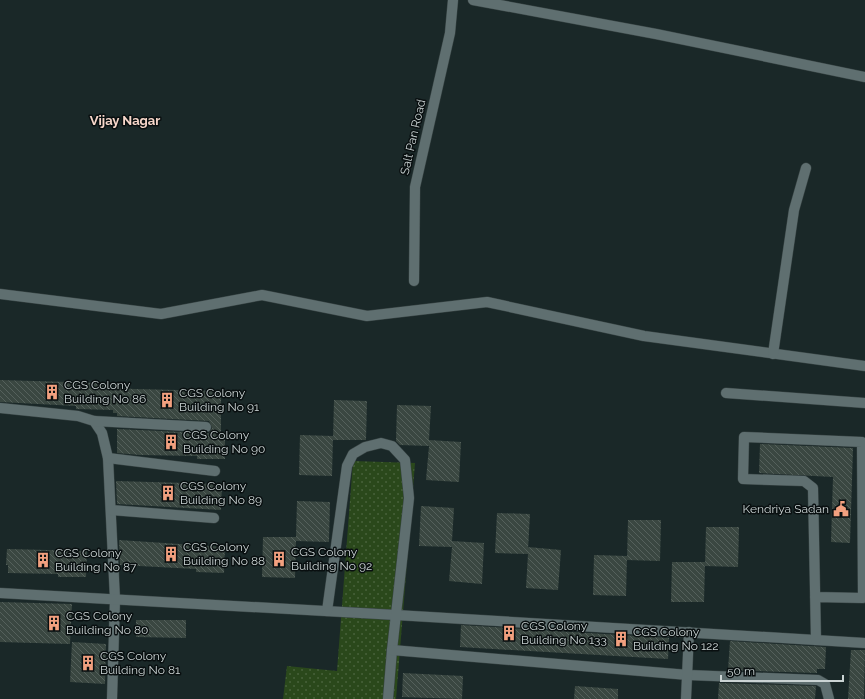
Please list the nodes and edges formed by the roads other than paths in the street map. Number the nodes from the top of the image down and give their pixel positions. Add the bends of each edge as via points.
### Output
1 (453, 0) edge
2 (473, 0) edge
3 (865, 77) edge
4 (806, 168) dead end
5 (414, 281) dead end
6 (0, 294) edge
7 (773, 354) junction
8 (865, 366) edge
9 (726, 393) dead end
10 (865, 403) edge
11 (0, 408) edge
12 (94, 421) junction
13 (206, 427) dead end
14 (108, 458) junction
15 (215, 471) dead end
16 (111, 510) junction
17 (214, 518) dead end
18 (0, 593) edge
19 (815, 597) junction
20 (115, 599) junction
21 (328, 611) junction
22 (396, 614) junction
23 (689, 632) junction
24 (816, 640) junction
25 (865, 643) edge
26 (392, 650) junction
27 (688, 674) junction
28 (112, 699) edge
29 (388, 699) edge
30 (686, 699) edge
31 (829, 699) edge

1 - 5 street, Salt Pan Road via 450,33 415,188
2 - 3 street
4 - 7 street via 794,210
6 - 7 street via 160,314 262,295 367,316 487,302 644,336
7 - 8 street
9 - 10 street
11 - 12 street via 78,416
12 - 13 street
12 - 14 street via 102,433
14 - 15 street
14 - 16 street
16 - 17 street
16 - 20 street
18 - 20 street
19 - 19 street via 814,488 804,481 743,479 744,437 862,442 863,598
19 - 24 street
20 - 21 street
20 - 28 street
21 - 22 street
21 - 22 street via 347,466 353,454 365,447 381,443 392,446 404,460 409,498
22 - 23 street
22 - 26 street
23 - 24 street
23 - 27 street
24 - 25 street
26 - 27 street
26 - 29 street
27 - 30 street
27 - 31 street via 818,680 825,684

